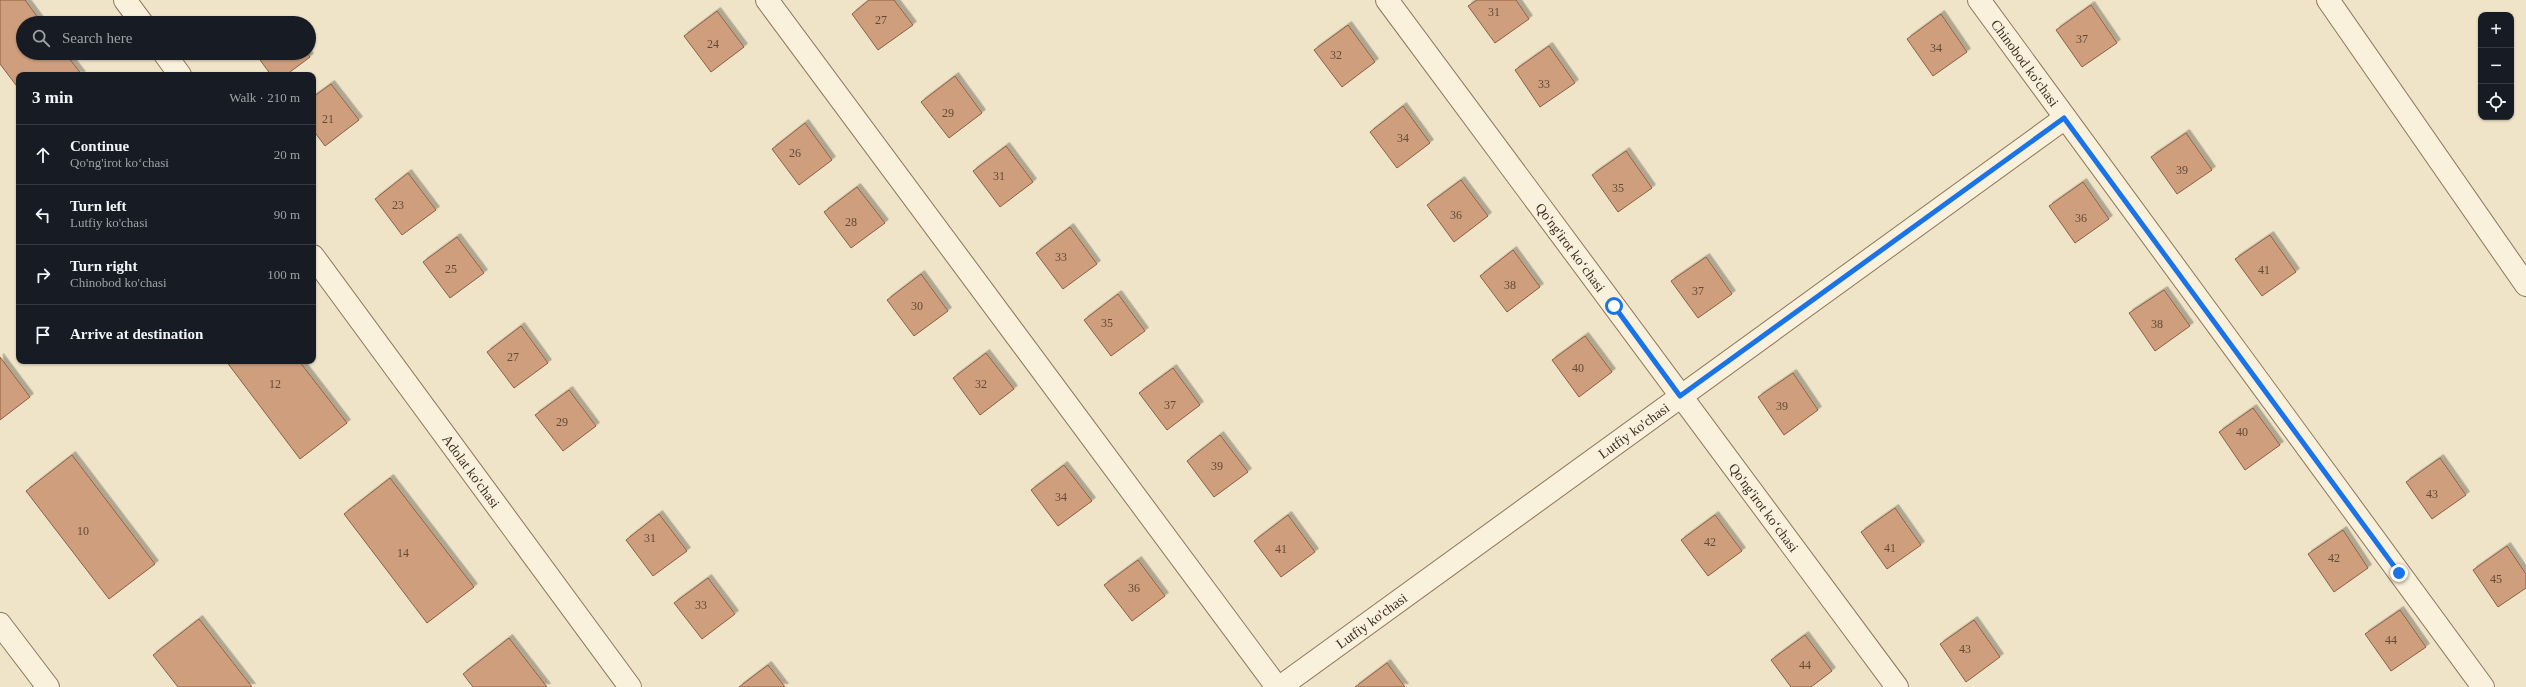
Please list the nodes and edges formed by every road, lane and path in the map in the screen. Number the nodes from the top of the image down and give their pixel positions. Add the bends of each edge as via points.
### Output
1 (125, 0) edge
2 (767, 0) edge
3 (1387, 0) edge
4 (1979, 0) edge
5 (2328, 0) edge
6 (137, 16) edge
7 (169, 60) edge
8 (178, 72) edge
9 (2064, 118) junction
10 (316, 260) edge
11 (2526, 285) edge
12 (1680, 396) junction
13 (0, 624) edge
14 (48, 687) edge
15 (630, 687) edge
16 (1276, 687) edge
17 (1280, 687) edge
18 (1896, 687) edge
19 (2483, 687) edge

1 - 6 street
2 - 16 street
3 - 12 street, Qo'ng'irot ko‘chasi
4 - 9 street, Chinobod ko'chasi
5 - 11 street
7 - 8 street
9 - 12 street, Lutfiy ko'chasi
9 - 19 street, Chinobod ko'chasi
10 - 15 street, Adolat ko'chasi
12 - 17 street, Lutfiy ko'chasi
12 - 18 street, Qo'ng'irot ko‘chasi
13 - 14 street

